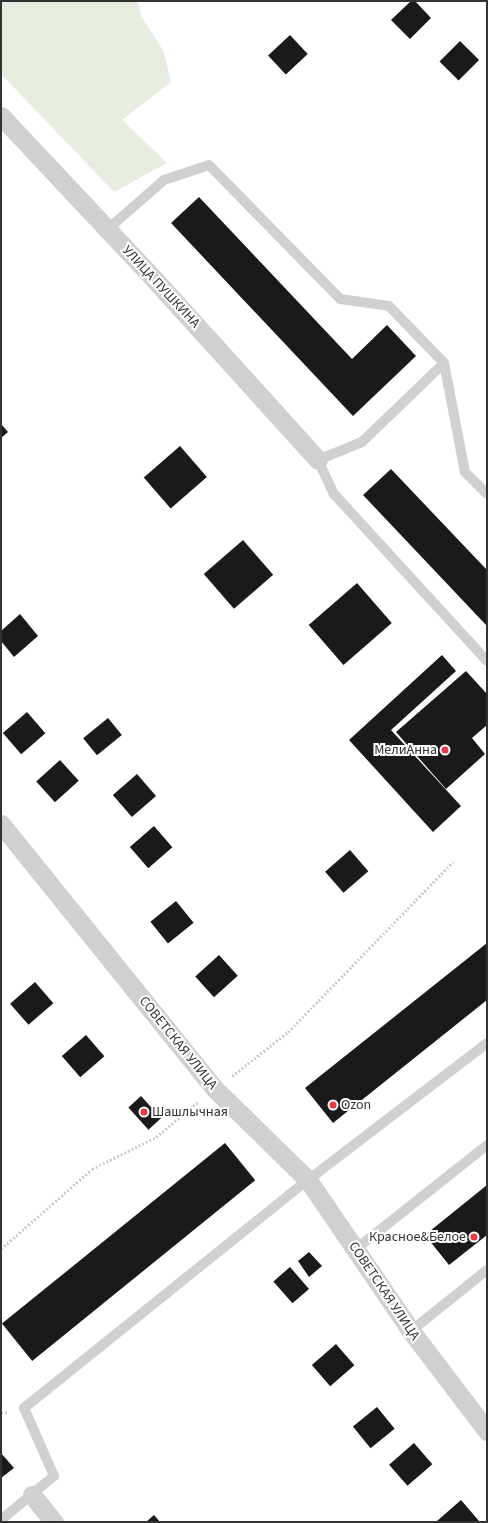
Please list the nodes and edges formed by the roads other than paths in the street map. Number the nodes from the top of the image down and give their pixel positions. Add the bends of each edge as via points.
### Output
1 (1, 116) edge
2 (108, 229) junction
3 (444, 363) junction
4 (318, 460) junction
5 (487, 494) edge
6 (487, 660) edge
7 (1, 824) edge
8 (487, 1042) edge
9 (487, 1145) edge
10 (308, 1180) junction
11 (356, 1249) junction
12 (487, 1270) edge
13 (411, 1331) junction
14 (487, 1431) edge
15 (32, 1495) junction
16 (1, 1520) edge
17 (54, 1522) edge

1 - 2 street, УЛИЦА ПУШКИНА
2 - 3 lane via 164,180 209,165 340,299 389,306
2 - 4 street, УЛИЦА ПУШКИНА
3 - 4 lane via 362,442
3 - 5 lane via 465,472
4 - 6 lane via 334,494
7 - 10 street, СОВЕТСКАЯ УЛИЦА via 215,1089
8 - 10 lane
9 - 11 lane
10 - 11 street, СОВЕТСКАЯ УЛИЦА
10 - 15 lane via 24,1408 54,1476
11 - 13 street, СОВЕТСКАЯ УЛИЦА
12 - 13 lane
13 - 14 street, СОВЕТСКАЯ УЛИЦА
15 - 16 lane
15 - 17 street

